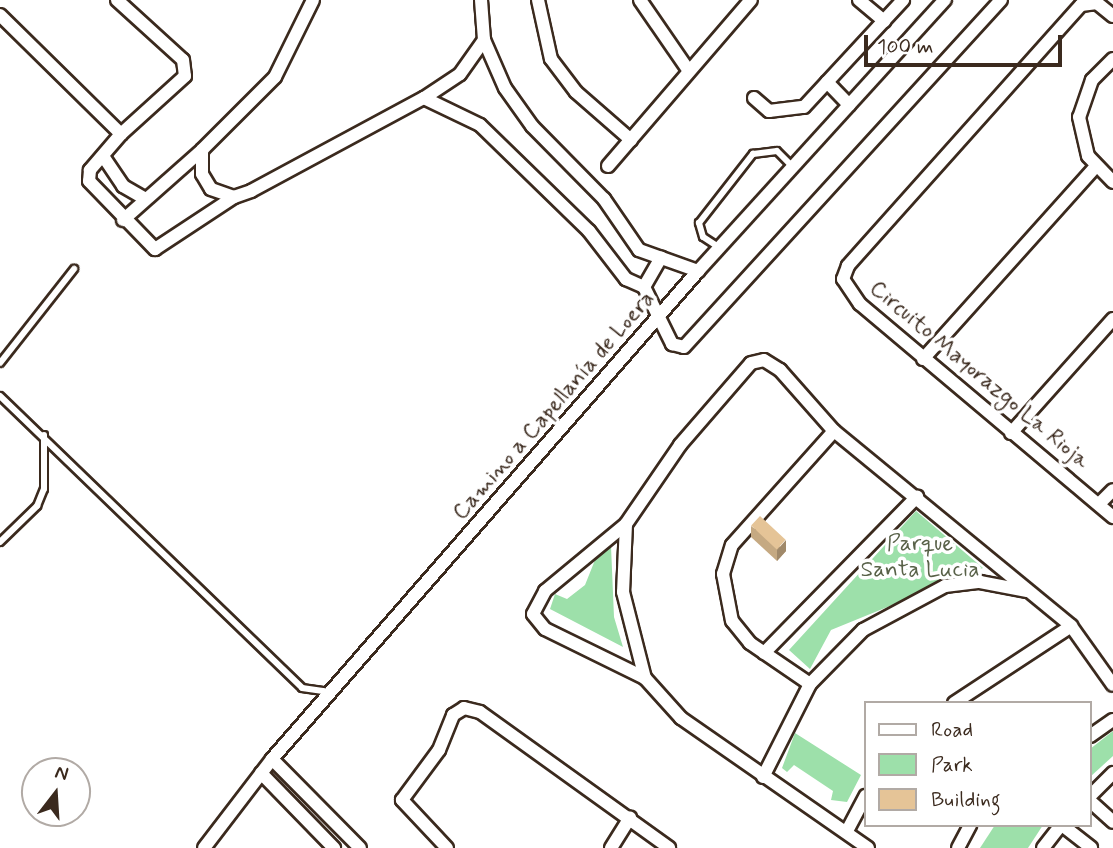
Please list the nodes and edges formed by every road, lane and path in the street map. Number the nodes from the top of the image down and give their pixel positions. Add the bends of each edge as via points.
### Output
1 (117, 0) edge
2 (313, 0) edge
3 (481, 0) edge
4 (538, 0) edge
5 (640, 0) edge
6 (750, 0) edge
7 (859, 0) edge
8 (903, 0) edge
9 (945, 0) edge
10 (1001, 0) edge
11 (0, 15) edge
12 (1113, 16) edge
13 (884, 21) junction
14 (484, 40) junction
15 (1113, 59) edge
16 (689, 71) junction
17 (827, 82) junction
18 (424, 98) junction
19 (754, 98) dead end
20 (849, 105) junction
21 (121, 134) junction
22 (631, 140) junction
23 (202, 150) junction
24 (103, 156) junction
25 (608, 166) dead end
26 (793, 167) junction
27 (1094, 167) junction
28 (1113, 182) edge
29 (233, 197) junction
30 (144, 198) junction
31 (123, 220) junction
32 (720, 248) junction
33 (661, 257) junction
34 (74, 269) dead end
35 (698, 271) junction
36 (644, 287) junction
37 (657, 318) junction
38 (1113, 319) edge
39 (923, 359) junction
40 (0, 363) edge
41 (0, 396) edge
42 (834, 431) junction
43 (1011, 433) junction
44 (44, 435) junction
45 (1113, 490) edge
46 (917, 496) junction
47 (1100, 503) junction
48 (1113, 517) edge
49 (626, 524) junction
50 (0, 542) edge
51 (1027, 591) junction
52 (1071, 626) junction
53 (764, 653) junction
54 (645, 678) junction
55 (810, 684) junction
56 (1113, 685) edge
57 (334, 693) junction
58 (957, 701) edge
59 (1113, 720) edge
60 (1092, 735) edge
61 (272, 759) junction
62 (1113, 773) edge
63 (261, 774) junction
64 (763, 777) junction
65 (1092, 796) edge
66 (864, 800) edge
67 (1092, 800) edge
68 (630, 818) junction
69 (1113, 822) edge
70 (969, 827) edge
71 (1060, 827) edge
72 (1065, 827) edge
73 (847, 831) junction
74 (204, 848) edge
75 (334, 848) edge
76 (360, 848) edge
77 (447, 848) edge
78 (611, 848) edge
79 (670, 848) edge
80 (868, 848) edge
81 (958, 848) edge
82 (1043, 848) edge
83 (1091, 848) edge

1 - 21 street via 183,60 185,76
2 - 23 street via 275,77
3 - 14 street
4 - 22 street via 551,59 576,92
5 - 16 street
6 - 16 street
7 - 13 street
8 - 13 street
9 - 20 street, Camino a Capellanía de Loera
10 - 37 street via 692,345 673,344
11 - 21 street
12 - 39 street, Circuito Mayorazgo La Rioja via 1097,2 1081,5 843,273 848,294
13 - 17 street
14 - 18 street via 460,74
14 - 33 street via 505,88 532,126 604,199 639,250
15 - 27 street via 1097,72 1080,107 1082,142
16 - 22 street
17 - 19 street via 804,107 786,113 769,111
17 - 20 street
18 - 29 street
18 - 36 street via 480,125 589,231 619,272
20 - 26 street, Camino a Capellanía de Loera
21 - 24 street
22 - 25 street
23 - 29 street via 202,174 211,189
23 - 30 street
24 - 30 street via 123,186
24 - 31 street via 89,181
26 - 32 street, Camino a Capellanía de Loera
26 - 32 lane via 777,150 753,154 699,223 703,237
27 - 28 street
27 - 39 street
29 - 31 street via 155,249
30 - 31 street
32 - 35 street, Camino a Capellanía de Loera
33 - 35 street
33 - 36 street
34 - 40 lane
35 - 37 street, Camino a Capellanía de Loera
36 - 37 street
37 - 57 street, Camino a Capellanía de Loera
38 - 43 street
39 - 43 street, Circuito Mayorazgo La Rioja
41 - 44 lane
42 - 46 street
42 - 49 street via 780,370 755,361 680,445
42 - 53 street via 732,545 725,563 732,621
43 - 47 street, Circuito Mayorazgo La Rioja
44 - 50 lane via 44,489 37,506
44 - 57 lane via 302,688
45 - 47 street
46 - 51 street
46 - 53 street
47 - 48 street, Circuito Mayorazgo La Rioja
49 - 54 street via 623,592
49 - 54 street via 545,591 533,614 545,629
51 - 52 street
51 - 55 street via 966,582 923,594 863,630
52 - 56 street
52 - 58 street
53 - 55 street
54 - 64 street via 681,718
55 - 64 street
57 - 61 street, Camino a Capellanía de Loera
59 - 60 street
61 - 63 street, Camino a Capellanía de Loera
61 - 76 street
62 - 65 street
63 - 74 street, Camino a Capellanía de Loera
63 - 75 street
64 - 73 street
66 - 73 street
67 - 69 street
68 - 77 street via 480,712 464,708 453,715 439,750 402,800
68 - 78 street
68 - 79 street
70 - 81 street
71 - 82 street
72 - 83 street
73 - 80 street

